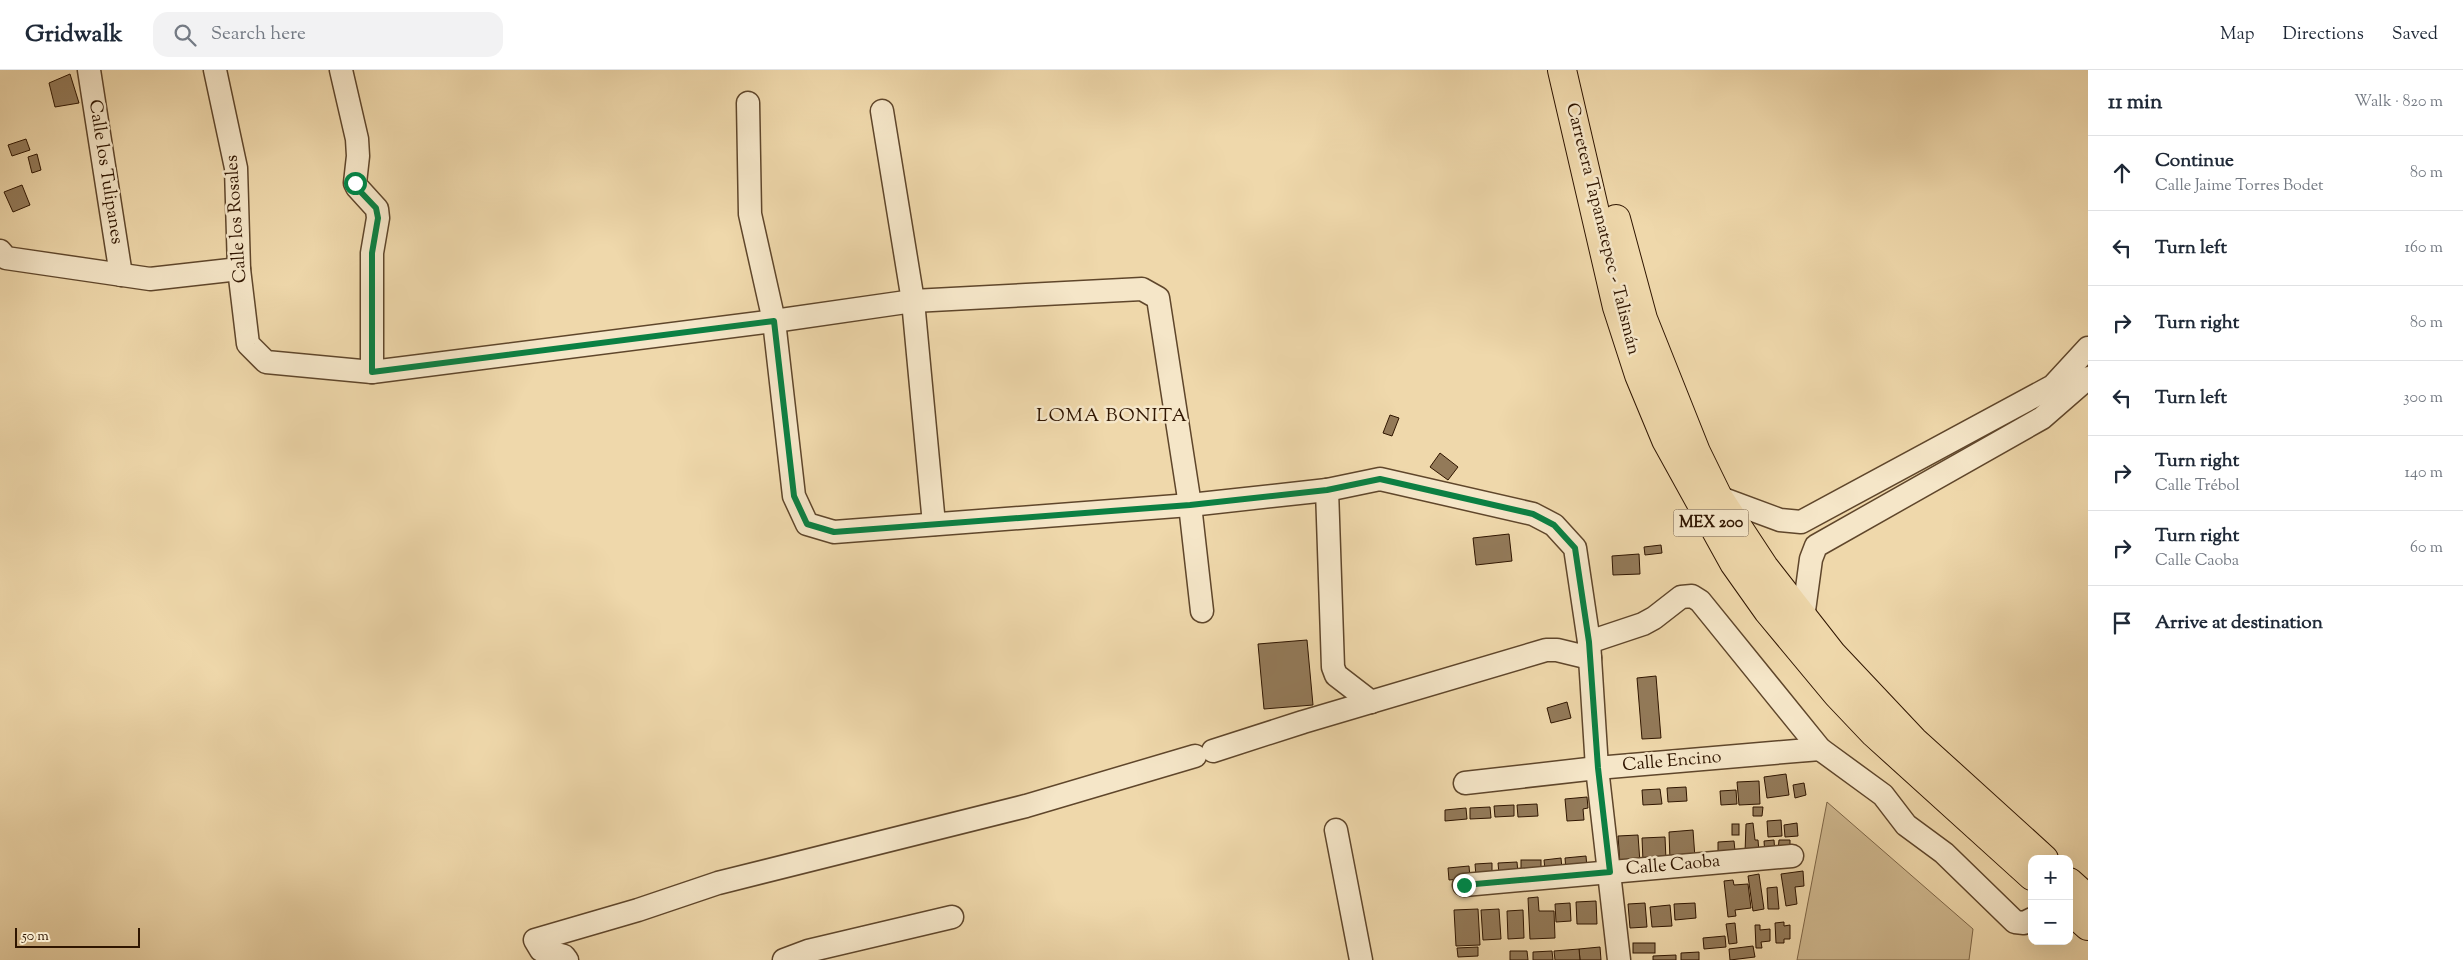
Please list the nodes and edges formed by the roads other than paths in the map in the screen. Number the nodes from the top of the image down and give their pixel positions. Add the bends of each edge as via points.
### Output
1 (90, 70) edge
2 (215, 70) edge
3 (341, 70) edge
4 (1562, 70) edge
5 (1582, 70) edge
6 (748, 103) dead end
7 (882, 111) dead end
8 (3, 254) edge
9 (239, 269) junction
10 (120, 275) junction
11 (913, 301) junction
12 (774, 321) junction
13 (2088, 348) edge
14 (372, 372) junction
15 (2088, 378) edge
16 (1327, 490) junction
17 (1718, 497) junction
18 (1190, 505) junction
19 (1801, 522) junction
20 (934, 524) junction
21 (1816, 546) junction
22 (1202, 610) dead end
23 (1803, 618) junction
24 (1589, 650) junction
25 (1371, 702) junction
26 (1820, 749) junction
27 (1598, 768) junction
28 (1465, 783) dead end
29 (1336, 830) dead end
30 (2040, 855) edge
31 (1792, 856) dead end
32 (1610, 872) junction
33 (2028, 872) edge
34 (1464, 885) dead end
35 (2073, 886) edge
36 (2088, 899) edge
37 (2073, 913) edge
38 (952, 917) dead end
39 (2028, 921) edge
40 (2088, 926) edge
41 (567, 960) edge
42 (784, 960) edge
43 (1362, 960) edge
44 (1620, 960) edge

1 - 10 street, Calle los Tulipanes
2 - 9 street, Calle los Rosales via 236,168
3 - 14 street via 357,139 355,183 376,208 378,218 372,253
4 - 33 highway, Carretera Tapanatepec - Talismán / MEX 200 via 1617,307 1639,375 1666,440 1734,563 1768,611 1874,733
5 - 17 highway, Carretera Tapanatepec - Talismán / MEX 200 via 1642,320
6 - 12 street via 750,214
7 - 11 street
8 - 10 street
9 - 10 street via 166,279
9 - 14 street, Calle los Rosales via 248,344 266,362
11 - 12 street
11 - 18 street via 1142,289 1158,298
11 - 20 street
12 - 14 street
12 - 20 street via 794,496 807,524 834,532
13 - 19 street via 2053,386
15 - 21 street via 2042,418
16 - 18 street
16 - 24 street via 1380,479 1533,514 1554,525 1575,548
16 - 25 street via 1334,667 1336,675
17 - 19 street via 1780,520
17 - 23 highway, Carretera Tapanatepec - Talismán / MEX 200 via 1764,567
18 - 20 street
18 - 22 street
19 - 21 street
21 - 23 street via 1811,559
23 - 30 highway, Carretera Tapanatepec - Talismán / MEX 200 via 1832,654 1914,741
24 - 25 street via 1546,650
24 - 26 street via 1642,624 1681,597 1692,596 1700,601
24 - 27 street
25 - 41 street via 1026,806 718,883 535,940 540,950 564,956
26 - 27 street, Calle Encino
26 - 39 street via 1884,795 1906,825 1944,853 2015,922
27 - 28 street, Calle Encino
27 - 32 street
29 - 43 street
31 - 32 street, Calle Caoba
32 - 34 street, Calle Caoba
32 - 44 street
35 - 36 highway
37 - 40 highway
38 - 42 street via 808,951

